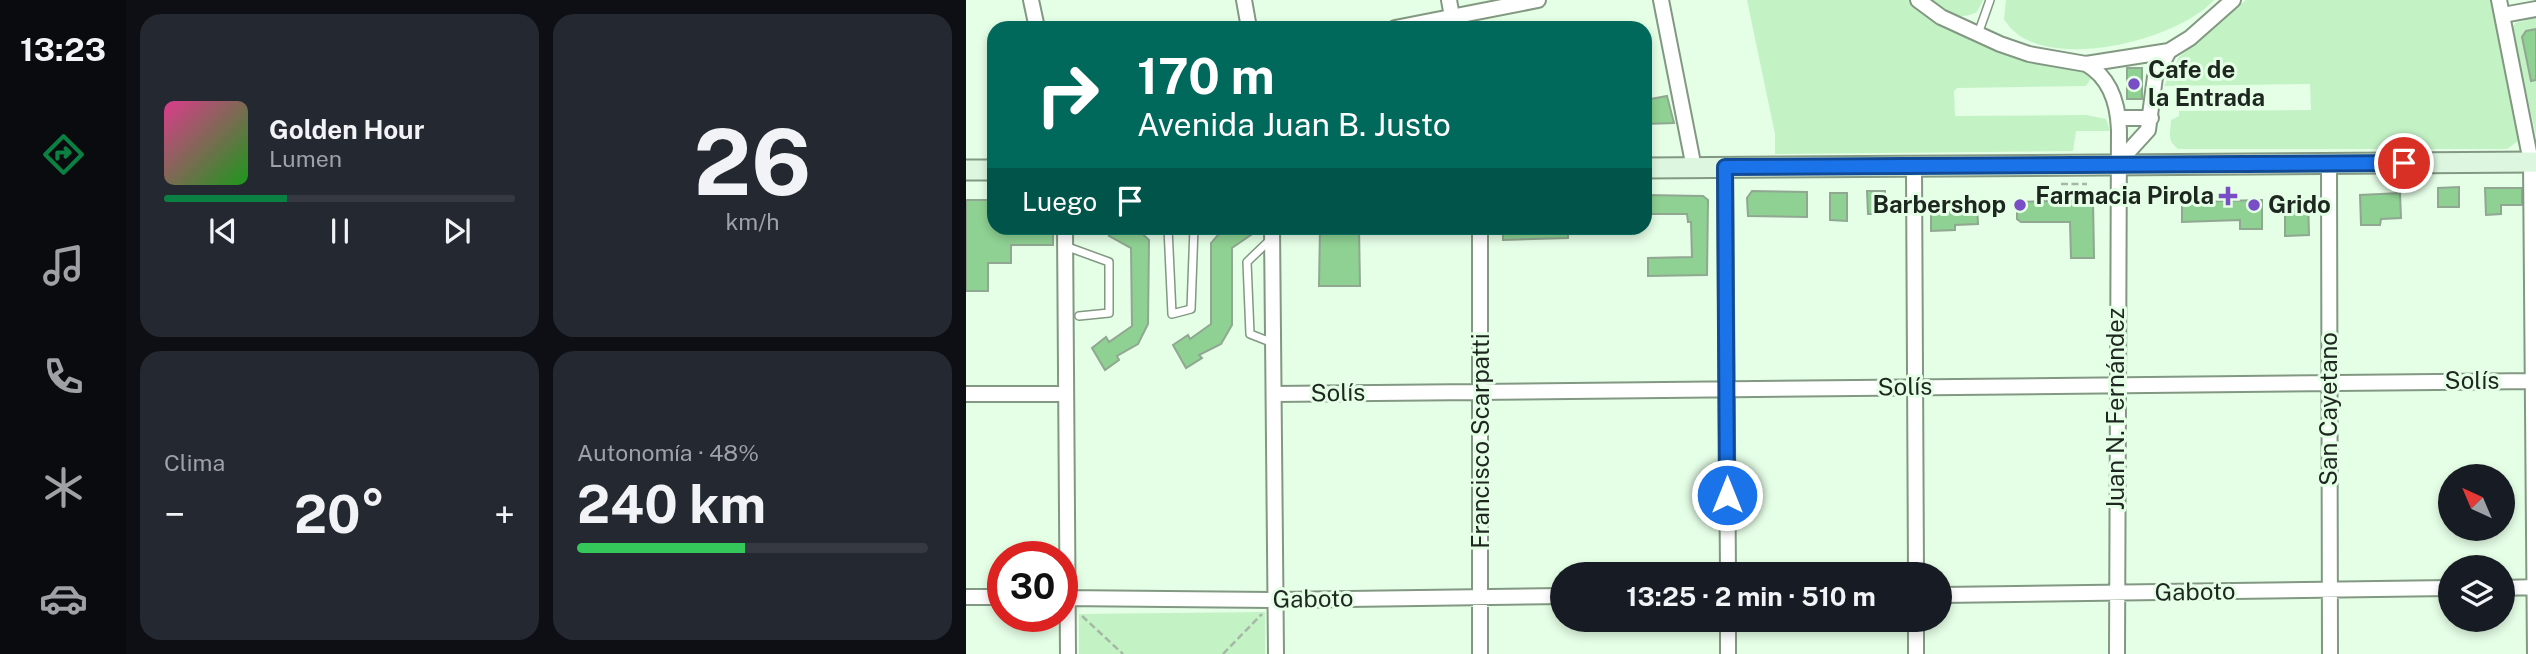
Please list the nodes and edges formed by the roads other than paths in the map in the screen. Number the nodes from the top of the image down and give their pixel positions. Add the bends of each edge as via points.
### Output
1 (1031, 0) edge
2 (1244, 0) edge
3 (1449, 0) edge
4 (1538, 0) edge
5 (1661, 0) edge
6 (1918, 0) edge
7 (1990, 0) edge
8 (2233, 0) edge
9 (2500, 0) edge
10 (2536, 9) edge
11 (2502, 15) junction
12 (1036, 21) edge
13 (1248, 21) edge
14 (1453, 21) edge
15 (1457, 21) edge
16 (1978, 35) junction
17 (2169, 51) junction
18 (2086, 64) junction
19 (2119, 118) junction
20 (2151, 118) junction
21 (2533, 162) edge
22 (2329, 163) junction
23 (2117, 164) junction
24 (1914, 166) junction
25 (1725, 167) junction
26 (1652, 168) edge
27 (1694, 168) junction
28 (966, 170) edge
29 (987, 170) edge
30 (1065, 235) edge
31 (1168, 235) edge
32 (1194, 235) edge
33 (1270, 235) edge
34 (1272, 235) edge
35 (1480, 235) edge
36 (1065, 246) junction
37 (1079, 316) dead end
38 (1273, 343) junction
39 (2535, 381) edge
40 (2329, 382) junction
41 (2116, 384) junction
42 (1915, 387) junction
43 (1727, 389) junction
44 (1482, 392) junction
45 (966, 394) edge
46 (1066, 394) junction
47 (1274, 394) junction
48 (1065, 541) edge
49 (1728, 562) edge
50 (1916, 562) edge
51 (2535, 587) edge
52 (2515, 588) edge
53 (2438, 589) edge
54 (2330, 590) junction
55 (2117, 594) junction
56 (1952, 595) edge
57 (1480, 596) junction
58 (1550, 596) edge
59 (966, 597) edge
60 (987, 597) edge
61 (1078, 598) edge
62 (1276, 600) junction
63 (1067, 632) edge
64 (1728, 632) edge
65 (1916, 632) edge
66 (1068, 654) edge
67 (1276, 654) edge
68 (1480, 654) edge
69 (1728, 654) edge
70 (1916, 654) edge
71 (2117, 654) edge
72 (2330, 654) edge
73 (2535, 654) edge

1 - 12 street
2 - 13 street
3 - 14 street
4 - 15 street
5 - 27 street
6 - 16 street via 1941,18
7 - 16 lane
8 - 17 street
9 - 11 street
10 - 11 street
11 - 21 street
16 - 18 street via 2029,54
17 - 18 street
17 - 20 street via 2155,77
18 - 19 street via 2100,74 2110,90
19 - 20 street
19 - 23 street, Juan N. Fernández
20 - 23 street via 2147,130
21 - 22 main road
21 - 39 street
22 - 23 main road
22 - 40 street, San Cayetano
23 - 24 main road
23 - 41 street, Juan N. Fernández
24 - 25 main road
24 - 42 street
25 - 27 main road
25 - 43 street
26 - 27 main road
28 - 29 main road
30 - 36 street
31 - 32 lane via 1172,314 1191,309
33 - 38 lane via 1247,262 1250,334
34 - 38 street
35 - 44 street, Francisco Scarpatti
36 - 37 lane via 1109,262 1109,313
36 - 46 street
38 - 47 street
39 - 40 street, Solís
39 - 51 street
40 - 41 street, Solís
40 - 54 street, San Cayetano
41 - 42 street, Solís
41 - 55 street, Juan N. Fernández
42 - 43 street, Solís
42 - 50 street
43 - 44 street, Solís
43 - 49 street
44 - 47 street, Solís
44 - 57 street, Francisco Scarpatti
45 - 46 street
46 - 48 street
47 - 62 street
51 - 52 street
51 - 73 street
53 - 54 street, Gaboto
54 - 55 street, Gaboto
54 - 72 street, San Cayetano
55 - 56 street, Gaboto
55 - 71 street, Juan N. Fernández
57 - 58 street, Gaboto
57 - 62 street, Gaboto
57 - 68 street, Francisco Scarpatti
59 - 60 street
61 - 62 street, Gaboto
62 - 67 street
63 - 66 street
64 - 69 street
65 - 70 street

